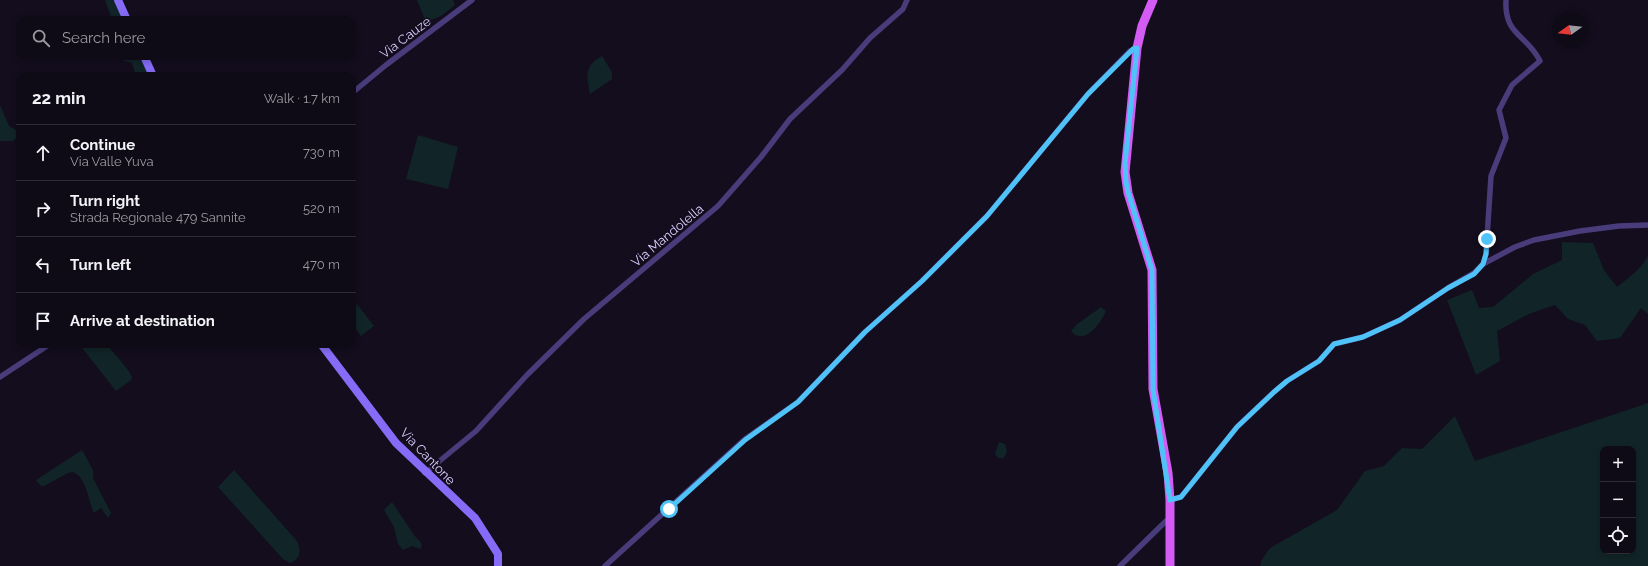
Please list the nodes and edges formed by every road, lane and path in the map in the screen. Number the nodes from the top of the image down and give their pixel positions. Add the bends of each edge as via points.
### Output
1 (118, 0) edge
2 (472, 0) edge
3 (907, 0) edge
4 (1153, 0) edge
5 (1506, 0) edge
6 (125, 16) edge
7 (1137, 48) junction
8 (146, 60) edge
9 (151, 72) edge
10 (356, 90) edge
11 (1648, 225) edge
12 (1483, 264) junction
13 (44, 348) edge
14 (324, 348) edge
15 (0, 377) edge
16 (425, 472) junction
17 (1170, 500) junction
18 (1170, 518) junction
19 (498, 566) edge
20 (605, 566) edge
21 (1120, 566) edge
22 (1170, 566) edge

1 - 6 main road
2 - 10 street, Via Cauze
3 - 16 street, Via Mandolella via 903,9 870,38 842,70 790,119 761,158 718,206 584,320 527,375 476,431
4 - 7 main road via 1142,26
5 - 12 street via 1506,18 1509,24 1535,51 1540,61 1512,85 1499,110 1506,138 1491,176 1486,254
7 - 17 main road via 1125,172 1128,192 1152,270 1153,390
7 - 20 street via 1130,51 1088,94 987,216 922,281 865,332 798,402 745,440
8 - 9 main road
11 - 12 street via 1580,231 1540,239 1515,247
12 - 17 street via 1474,274 1400,320 1363,337 1334,344 1319,361 1278,389 1237,427 1181,497
13 - 15 street
14 - 16 main road, Via Cantone via 396,443
16 - 19 main road, Via Cantone via 475,518 498,554
17 - 18 main road
18 - 21 street
18 - 22 main road

